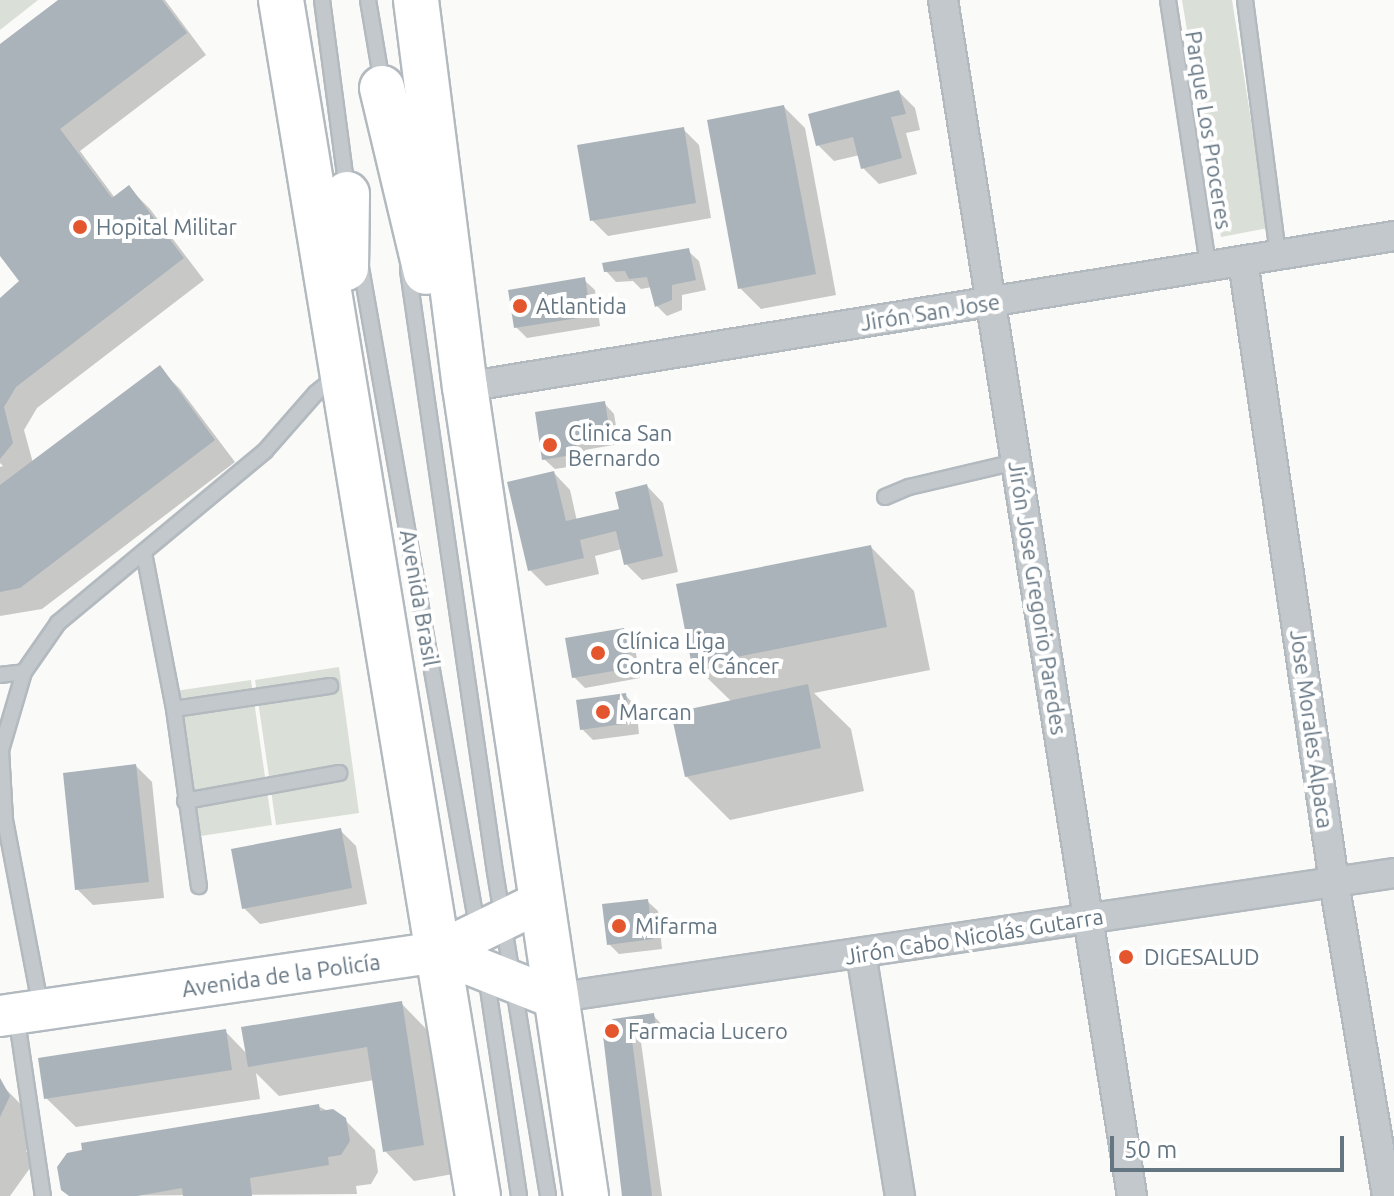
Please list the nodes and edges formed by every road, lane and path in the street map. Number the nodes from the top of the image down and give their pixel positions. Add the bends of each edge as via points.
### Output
1 (281, 0) edge
2 (322, 0) edge
3 (368, 0) edge
4 (943, 0) edge
5 (1168, 0) edge
6 (1245, 0) edge
7 (422, 1) edge
8 (382, 88) junction
9 (347, 194) junction
10 (1394, 236) edge
11 (1278, 255) junction
12 (1243, 261) junction
13 (1208, 266) junction
14 (991, 302) junction
15 (344, 380) junction
16 (465, 387) junction
17 (1016, 462) junction
18 (885, 497) dead end
19 (144, 553) junction
20 (24, 672) junction
21 (0, 675) edge
22 (330, 686) dead end
23 (174, 709) junction
24 (339, 773) dead end
25 (185, 801) junction
26 (2, 820) edge
27 (1394, 873) edge
28 (1334, 882) junction
29 (199, 886) dead end
30 (1090, 918) junction
31 (498, 945) junction
32 (438, 952) junction
33 (861, 953) junction
34 (554, 998) junction
35 (19, 1013) edge
36 (43, 1196) edge
37 (478, 1196) edge
38 (519, 1196) edge
39 (548, 1196) edge
40 (586, 1196) edge
41 (900, 1196) edge
42 (1132, 1196) edge
43 (1387, 1196) edge

1 - 15 main road, Avenida Brasil
2 - 9 lane, Avenida Brasil
3 - 8 lane, Avenida Brasil
4 - 14 street, Jirón Jose Gregorio Paredes
5 - 13 lane, Parque Los Proceres
6 - 11 lane
7 - 16 main road, Avenida Brasil
8 - 16 main road via 447,354
8 - 31 lane, Avenida Brasil
9 - 15 main road
9 - 31 lane, Avenida Brasil
10 - 11 street, Jirón San Jose
11 - 12 street, Jirón San Jose
12 - 13 street, Jirón San Jose
12 - 28 street, Jose Morales Alpaca
13 - 14 street, Jirón San Jose
14 - 16 street, Jirón San Jose
14 - 17 street, Jirón Jose Gregorio Paredes
15 - 19 lane via 316,393 265,451
15 - 32 main road, Avenida Brasil
16 - 31 main road, Avenida Brasil
17 - 18 lane
17 - 30 street, Jirón Jose Gregorio Paredes
19 - 20 lane via 58,623
19 - 23 lane
20 - 21 lane
20 - 26 lane via 1,750
22 - 23 lane
23 - 25 lane
24 - 25 lane
25 - 29 lane
26 - 35 lane
27 - 28 street, Jirón Cabo Nicolás Gutarra
28 - 30 street, Jirón Cabo Nicolás Gutarra
28 - 43 street, Jose Morales Alpaca
30 - 33 street, Jirón Cabo Nicolás Gutarra
30 - 42 street, Jirón Jose Gregorio Paredes
31 - 32 street
31 - 34 main road, Avenida Brasil
31 - 34 street
31 - 38 lane, Avenida Brasil
31 - 39 lane, Avenida Brasil
32 - 35 street, Avenida de la Policía
32 - 37 main road, Avenida Brasil
33 - 34 street, Jirón Cabo Nicolás Gutarra
33 - 41 street
34 - 40 main road, Avenida Brasil
35 - 36 lane

